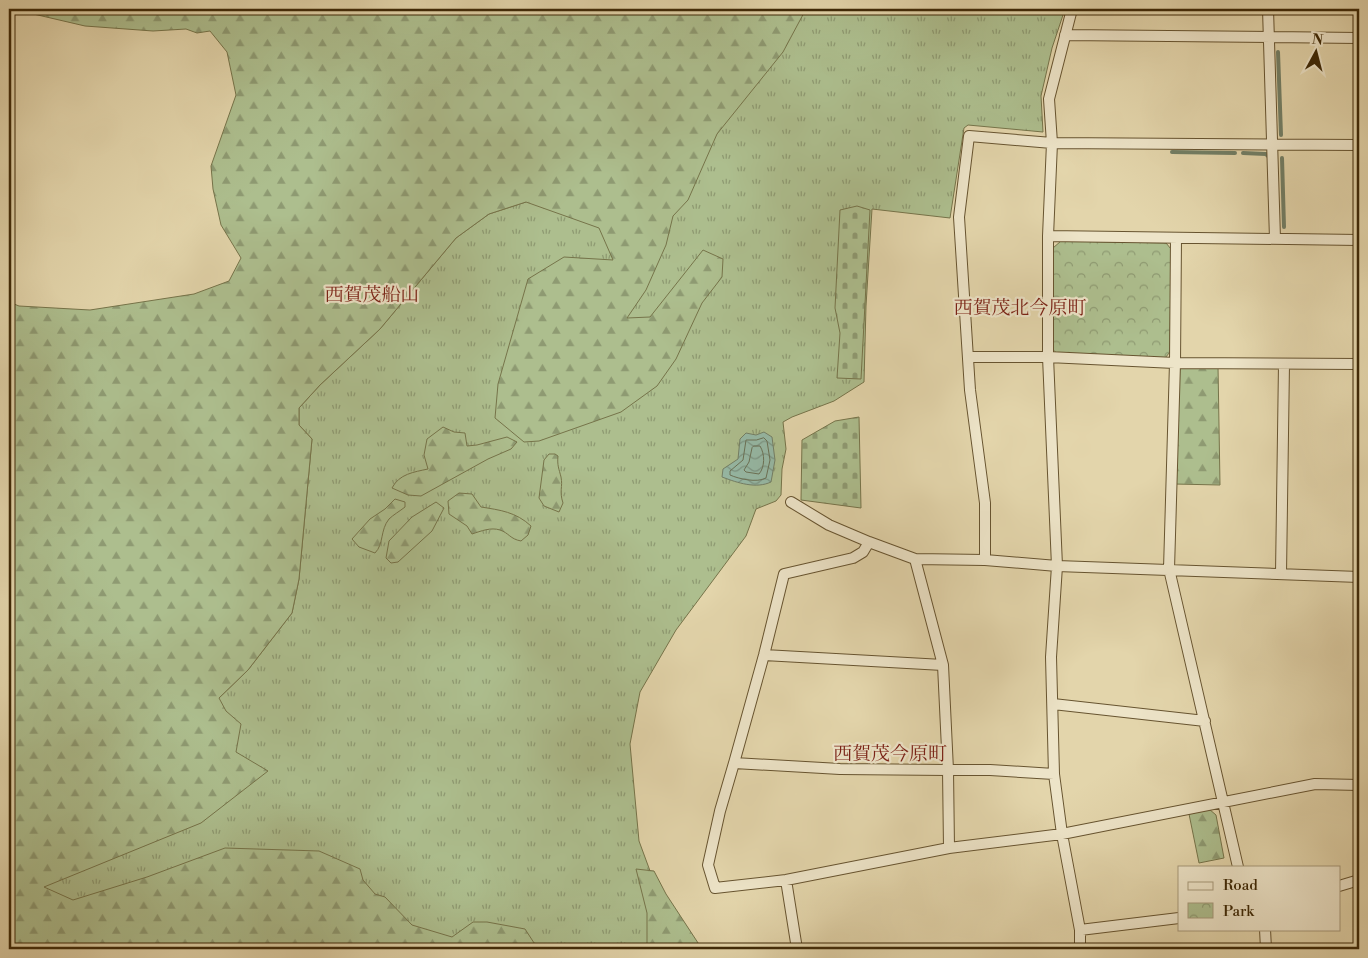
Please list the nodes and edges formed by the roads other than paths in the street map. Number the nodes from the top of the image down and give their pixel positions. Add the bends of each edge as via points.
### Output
1 (1072, 9) edge
2 (1268, 9) edge
3 (1065, 35) junction
4 (1269, 38) junction
5 (1359, 38) edge
6 (1052, 143) junction
7 (1273, 144) junction
8 (1359, 145) edge
9 (1048, 236) junction
10 (1176, 238) junction
11 (1276, 239) junction
12 (1359, 240) edge
13 (968, 357) junction
14 (1048, 357) junction
15 (1175, 364) junction
16 (1284, 364) junction
17 (1359, 364) edge
18 (791, 502) dead end
19 (869, 542) junction
20 (915, 559) junction
21 (985, 560) junction
22 (1057, 566) junction
23 (1169, 570) junction
24 (1281, 574) junction
25 (1359, 577) edge
26 (764, 655) junction
27 (943, 665) junction
28 (1053, 704) junction
29 (1205, 721) junction
30 (734, 763) junction
31 (948, 770) junction
32 (1054, 774) junction
33 (1359, 785) edge
34 (1223, 801) junction
35 (1062, 834) junction
36 (949, 848) junction
37 (1238, 866) edge
38 (786, 880) junction
39 (1359, 880) edge
40 (1340, 886) edge
41 (1178, 918) edge
42 (1080, 930) junction
43 (1265, 930) edge
44 (797, 949) edge
45 (1080, 949) edge
46 (1266, 949) edge

1 - 3 street
2 - 4 street
3 - 4 street
3 - 6 street via 1049,99
4 - 5 street
4 - 7 street
6 - 7 street
6 - 9 street
6 - 13 street via 969,136 959,217
7 - 8 street
7 - 11 street
9 - 10 street
9 - 14 street
10 - 11 street
10 - 15 street
11 - 12 street
13 - 14 street
13 - 21 street via 986,503
14 - 15 street
14 - 22 street
15 - 16 street
15 - 23 street
16 - 17 street
16 - 24 street
18 - 19 street via 829,525
19 - 20 street
19 - 26 street via 863,552 853,558 784,574
20 - 21 street
20 - 27 street
21 - 22 street
22 - 23 street
22 - 28 street
23 - 24 street
23 - 29 street
24 - 25 street
26 - 27 street
26 - 30 street
27 - 31 street
28 - 29 street
28 - 32 street
29 - 34 street
30 - 31 street
30 - 38 street via 708,864 715,888
31 - 32 street
31 - 36 street
32 - 35 street
33 - 34 street via 1315,784
34 - 35 street
34 - 37 street
35 - 36 street
35 - 42 street
36 - 38 street
38 - 44 street
39 - 40 street
41 - 42 street
42 - 45 street
43 - 46 street

